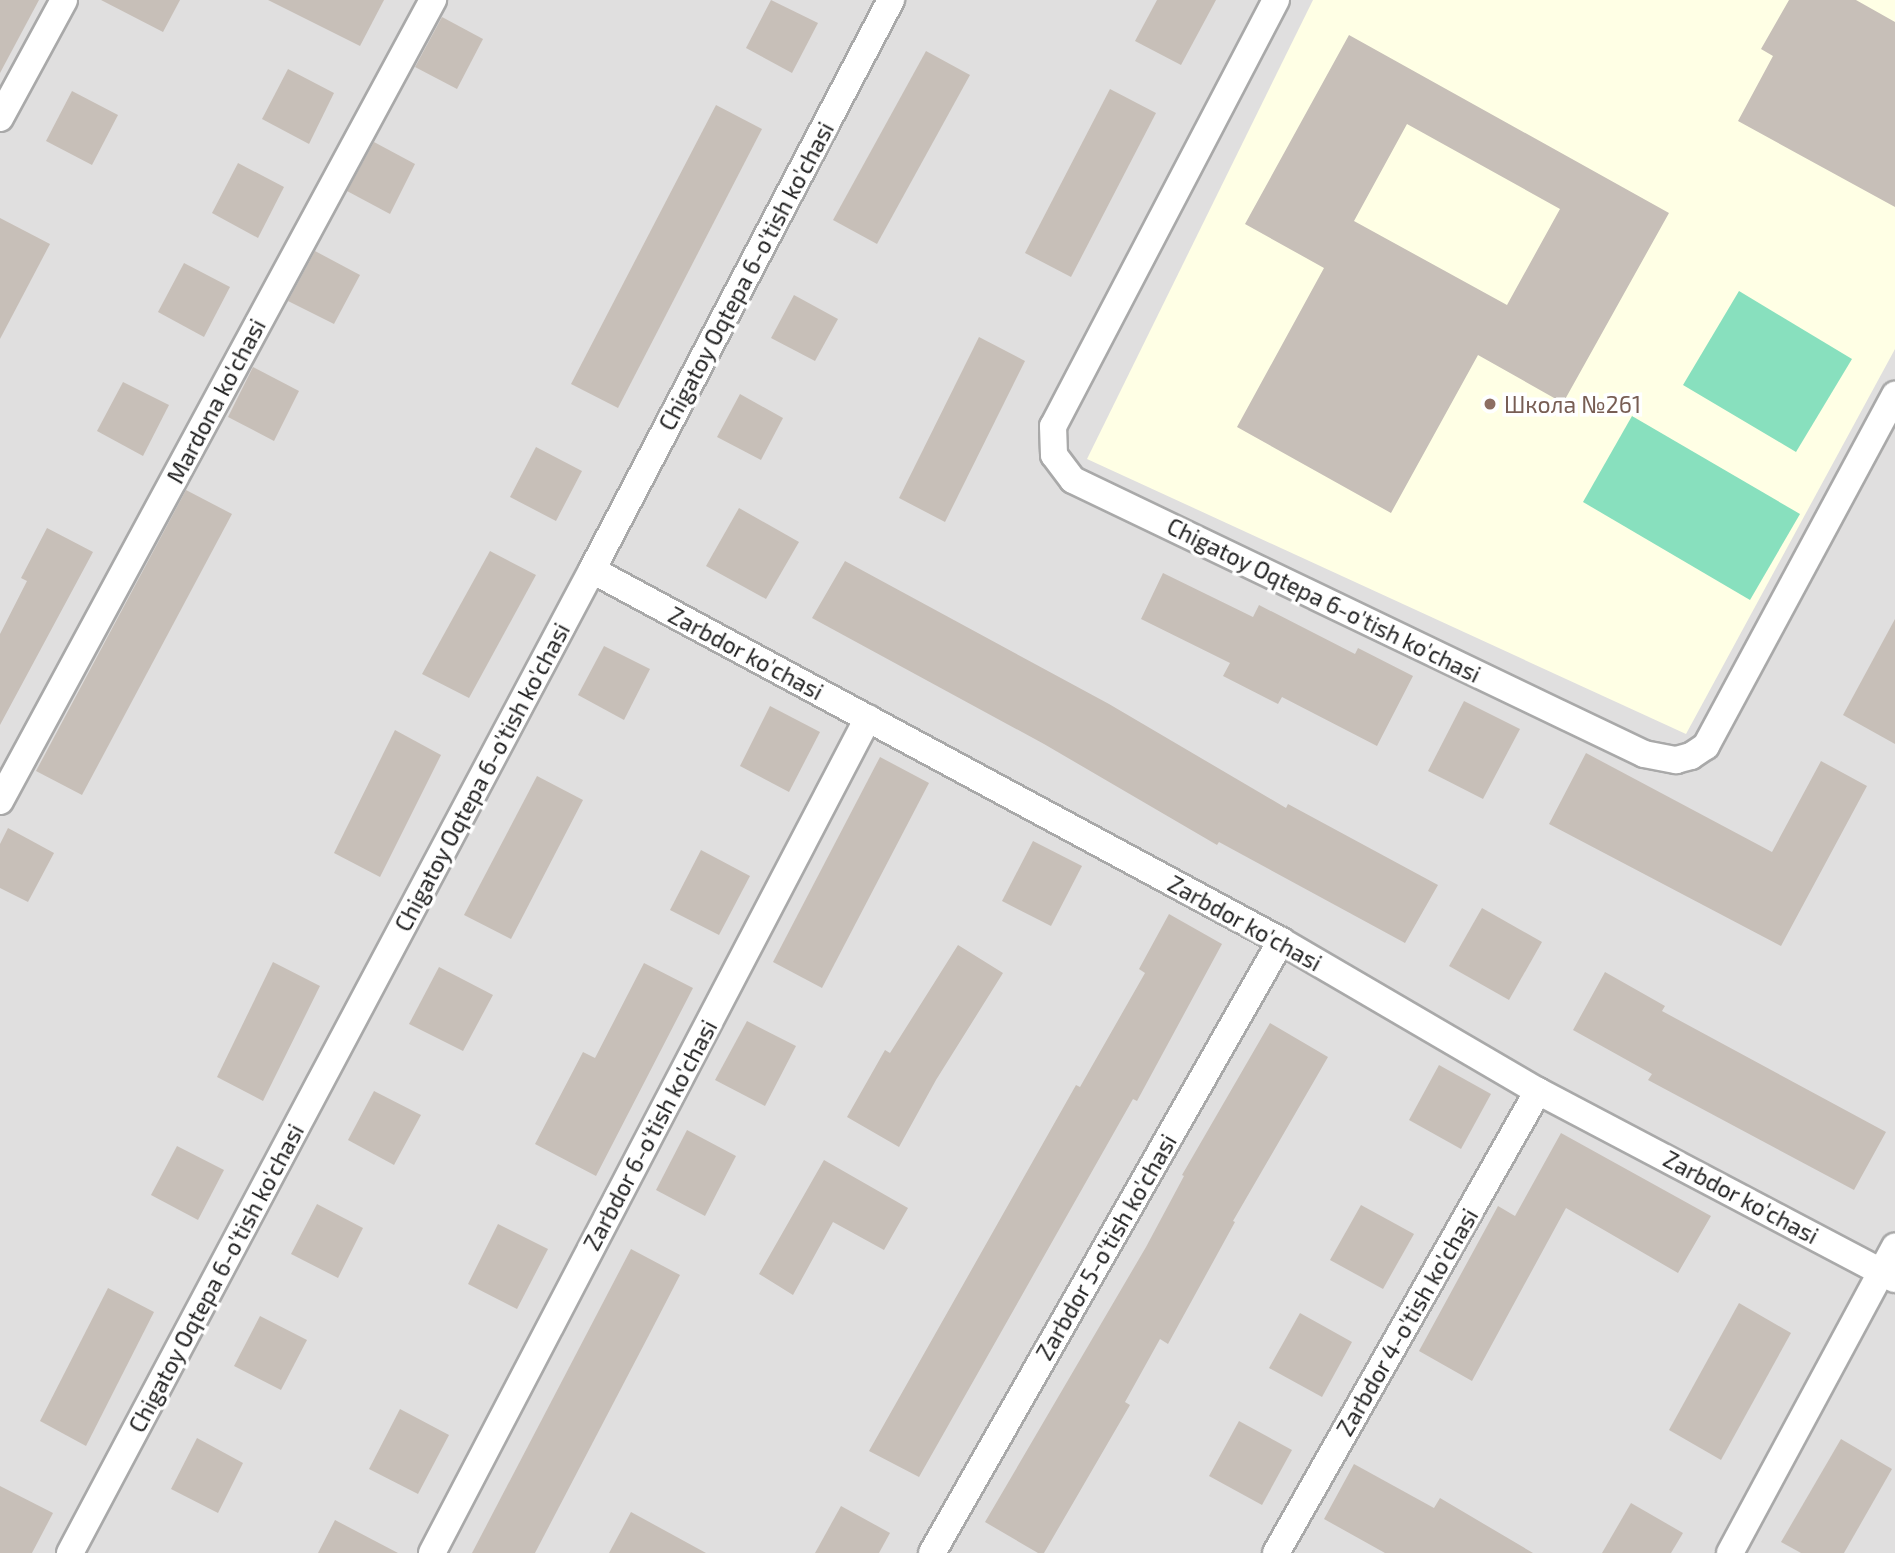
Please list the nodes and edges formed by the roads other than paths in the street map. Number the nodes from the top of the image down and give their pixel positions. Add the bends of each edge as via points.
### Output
1 (64, 0) edge
2 (433, 0) edge
3 (891, 0) edge
4 (1276, 0) edge
5 (0, 118) edge
6 (1895, 395) edge
7 (592, 570) junction
8 (868, 718) junction
9 (0, 802) edge
10 (1281, 941) junction
11 (1538, 1091) junction
12 (1895, 1247) edge
13 (1889, 1275) edge
14 (70, 1553) edge
15 (432, 1553) edge
16 (932, 1553) edge
17 (1276, 1553) edge
18 (1730, 1553) edge

1 - 5 street
2 - 9 street, Mardona ko'chasi
3 - 7 street, Chigatoy Oqtepa 6-o'tish ko'chasi
4 - 6 street, Chigatoy Oqtepa 6-o'tish ko'chasi via 1053,426 1054,455 1073,480 1644,754 1676,760 1706,746
7 - 8 street, Zarbdor ko'chasi
7 - 14 street, Chigatoy Oqtepa 6-o'tish ko'chasi
8 - 10 street, Zarbdor ko'chasi
8 - 15 street, Zarbdor 6-o'tish ko'chasi
10 - 11 street, Zarbdor ko'chasi
10 - 16 street, Zarbdor 5-o'tish ko'chasi
11 - 13 street, Zarbdor ko'chasi
11 - 17 street, Zarbdor 4-o'tish ko'chasi
12 - 13 street
13 - 18 street

